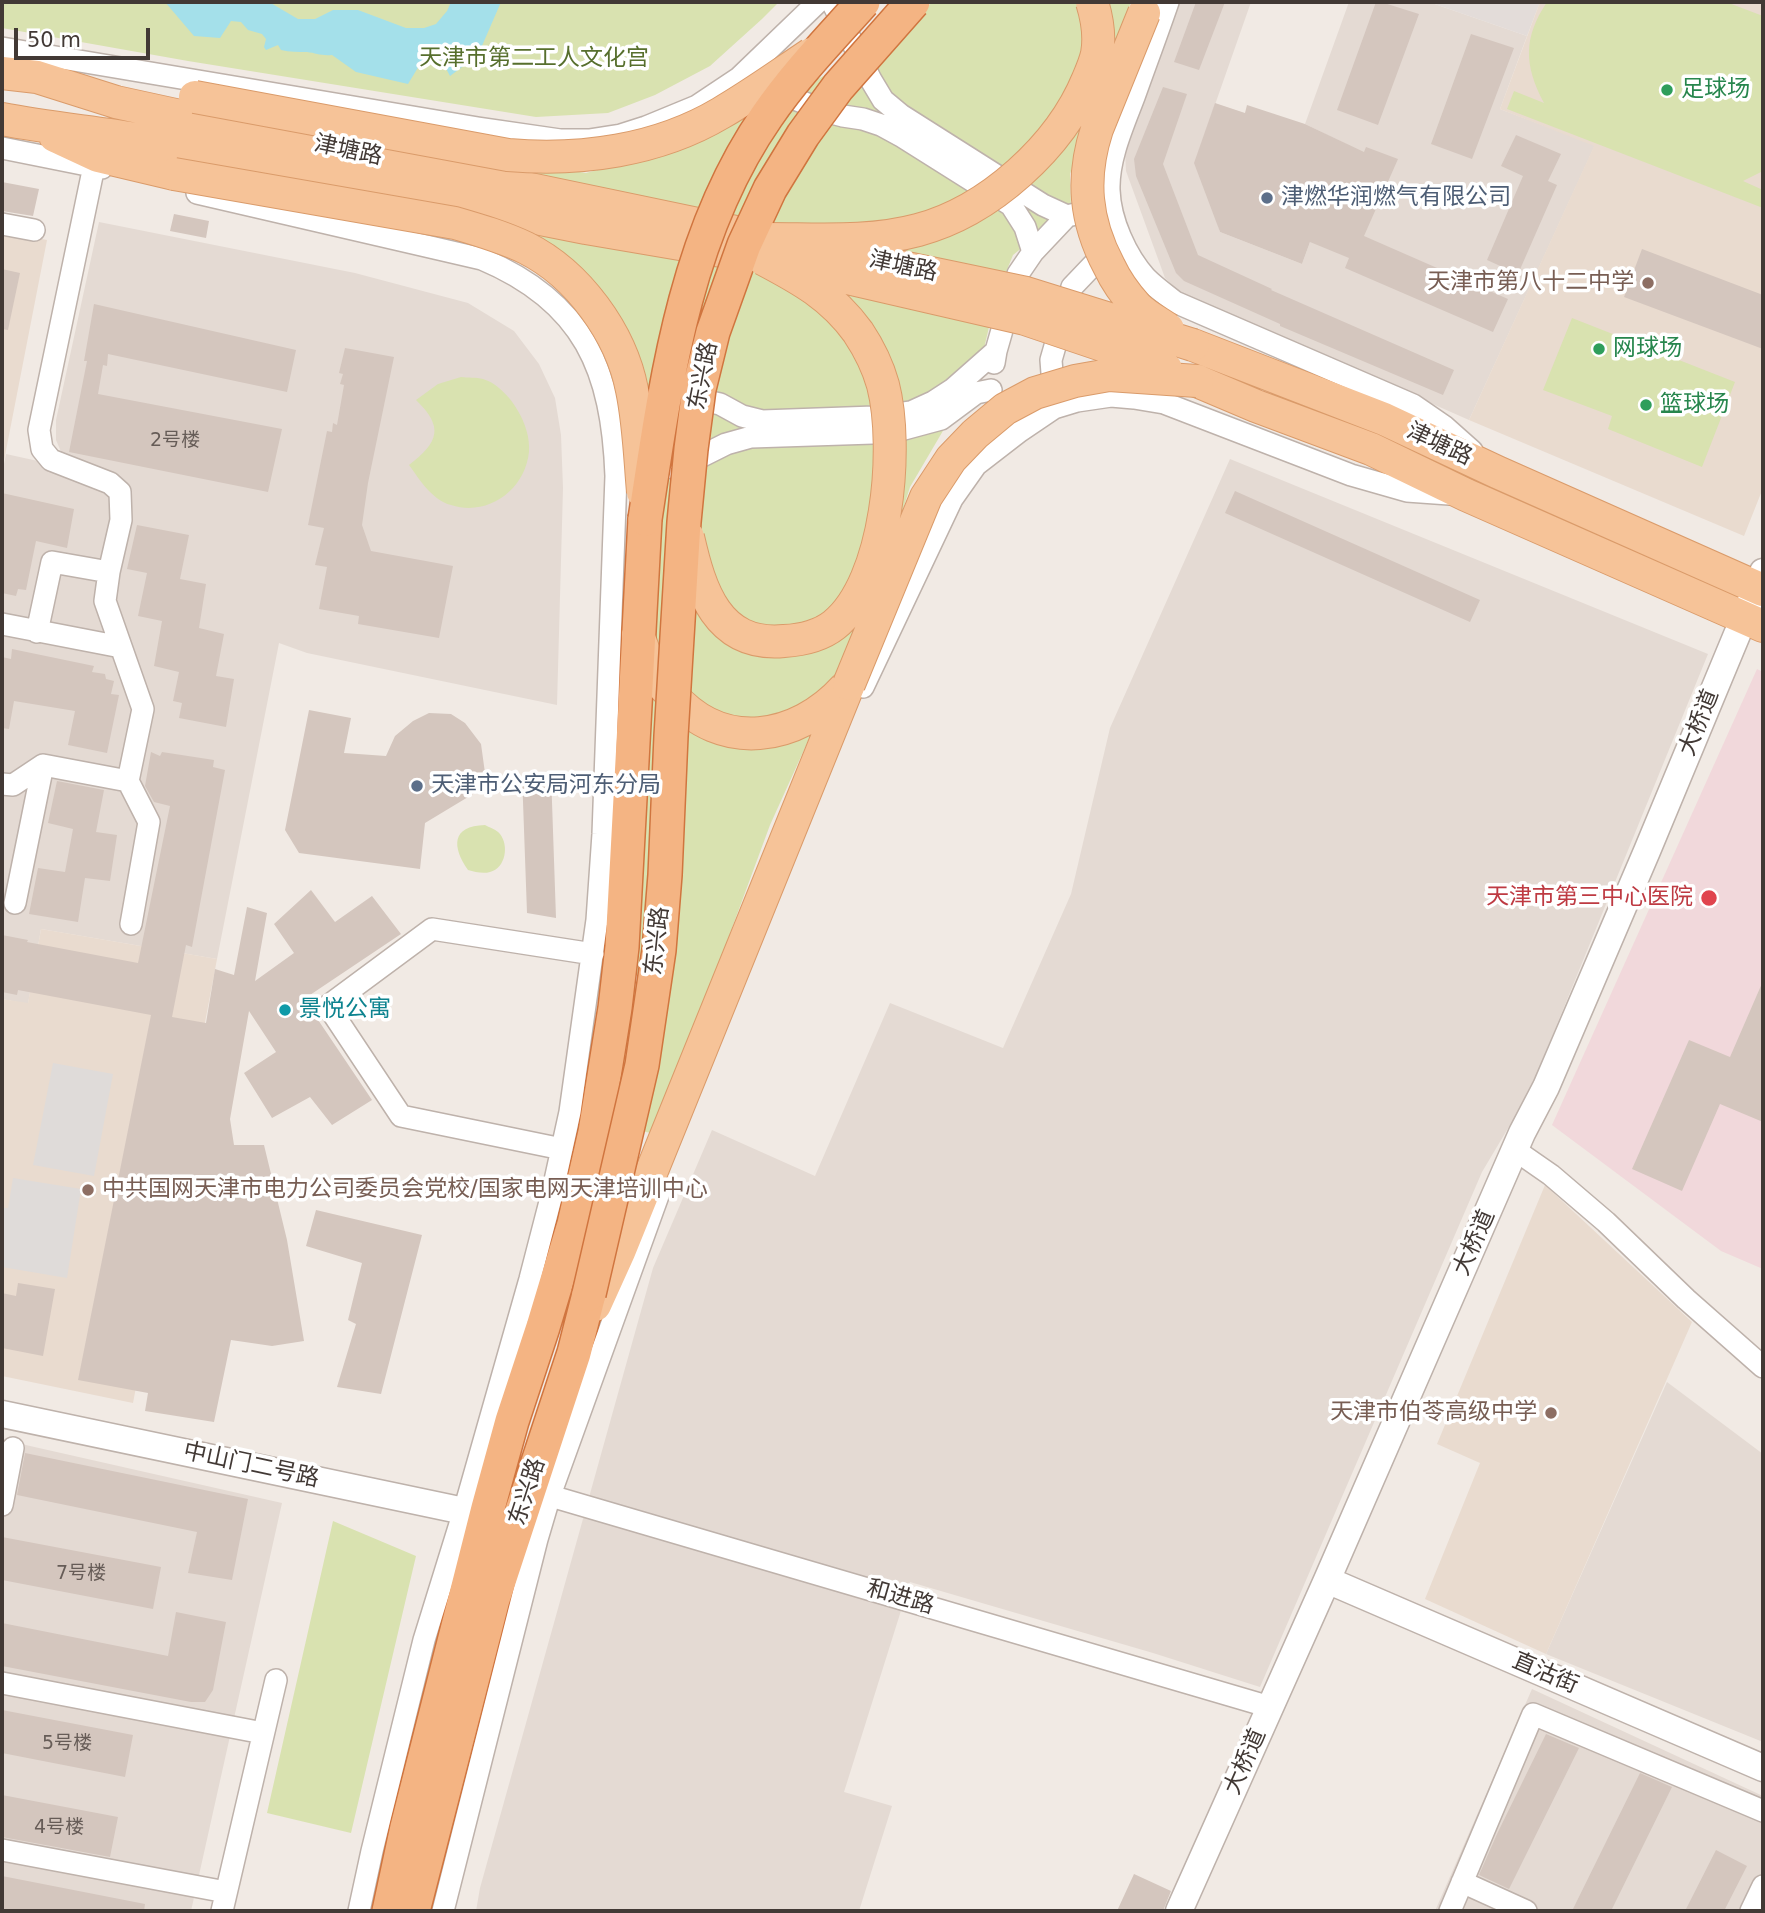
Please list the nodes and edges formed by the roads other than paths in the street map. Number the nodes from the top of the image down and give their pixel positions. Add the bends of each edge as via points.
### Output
1 (818, 2) edge
2 (832, 2) edge
3 (863, 2) edge
4 (912, 2) edge
5 (1092, 2) edge
6 (1151, 4) edge
7 (824, 46) junction
8 (2, 47) edge
9 (2, 73) edge
10 (37, 78) junction
11 (739, 78) junction
12 (15, 122) edge
13 (2, 148) edge
14 (96, 161) junction
15 (161, 177) junction
16 (1111, 206) junction
17 (1067, 215) junction
18 (2, 224) edge
19 (34, 230) dead end
20 (1126, 248) junction
21 (766, 249) junction
22 (1032, 251) junction
23 (1193, 345) junction
24 (996, 351) junction
25 (1196, 381) junction
26 (991, 390) junction
27 (610, 405) junction
28 (1055, 408) junction
29 (1020, 431) junction
30 (1497, 472) junction
31 (616, 476) junction
32 (1466, 495) junction
33 (645, 519) junction
34 (684, 522) junction
35 (109, 572) junction
36 (1761, 583) edge
37 (1753, 621) edge
38 (2, 624) edge
39 (37, 632) junction
40 (121, 647) junction
41 (645, 674) junction
42 (849, 684) junction
43 (43, 765) junction
44 (128, 781) junction
45 (2, 784) edge
46 (15, 904) dead end
47 (131, 924) dead end
48 (593, 954) junction
49 (562, 1149) junction
50 (1515, 1150) junction
51 (574, 1353) junction
52 (1763, 1367) edge
53 (6, 1411) edge
54 (7, 1447) edge
55 (540, 1492) junction
56 (2, 1505) edge
57 (474, 1517) junction
58 (537, 1539) joint
59 (1327, 1580) junction
60 (276, 1680) dead end
61 (2, 1683) edge
62 (1270, 1707) junction
63 (449, 1712) junction
64 (263, 1733) junction
65 (1763, 1768) edge
66 (1763, 1811) edge
67 (2, 1850) edge
68 (1462, 1882) junction
69 (1763, 1886) edge
70 (224, 1902) edge
71 (359, 1911) edge
72 (389, 1911) edge
73 (413, 1911) edge
74 (443, 1911) edge
75 (1179, 1911) edge
76 (1450, 1911) edge
77 (1525, 1911) edge
78 (1751, 1911) edge

1 - 11 street
2 - 17 street via 883,100 1043,205
3 - 7 highway, 东兴路, bridge
4 - 34 highway, 东兴路, bridge via 803,135 744,245 713,332 699,389
5 - 21 main road, bridge via 1097,55 1083,93 1056,134 997,191 947,220 919,230
6 - 16 street via 1111,173
6 - 23 main road, bridge via 1093,143 1086,185 1088,207 1098,244 1123,290 1154,320
7 - 10 main road, bridge via 696,126 633,147 586,156 508,155 195,97
7 - 33 highway, 东兴路, bridge via 766,117 718,204 703,243 676,335
8 - 11 street via 560,140 621,135 646,127 697,106
9 - 10 main road, 津塘路
10 - 21 main road, 津塘路 via 127,104
11 - 22 street via 828,112 881,125 902,137 1011,205 1025,226
12 - 14 main road
12 - 21 main road, 津塘路 via 143,140 586,228
13 - 14 street
14 - 15 main road
14 - 35 street via 39,430 42,449 51,460 110,483 120,492 121,520
15 - 27 street via 178,188 469,256 508,270 552,303 579,332 595,359
15 - 33 main road, bridge via 455,223 493,233 552,264 592,304 622,356 635,406
16 - 17 street
16 - 20 street
17 - 22 street
18 - 19 street
20 - 28 street via 1093,265 1072,288 1051,360
20 - 30 street via 1145,277 1175,302 1413,405
21 - 23 main road, 津塘路, bridge via 1026,293
21 - 25 main road, 津塘路, bridge via 1025,319
21 - 34 main road, bridge via 842,312 859,334 883,385 889,452 877,549 861,592 834,625 796,640 765,641 734,629 712,607 697,576
22 - 24 street via 1018,274
23 - 30 main road, 津塘路 via 1384,419
24 - 26 street
24 - 27 street via 953,389 911,412 762,421 720,404 685,397
25 - 32 main road, 津塘路 via 1371,449
25 - 42 main road, bridge via 1109,375 1074,381 1035,393 1005,409 975,434 951,459 926,497
26 - 29 street
26 - 31 street via 976,393 942,419 904,429 751,437 671,467
27 - 31 street
28 - 29 street
28 - 32 street via 1111,396 1164,403 1351,475 1407,491
29 - 55 street via 976,465 952,499 840,735
30 - 36 main road, 津塘路
31 - 48 street via 603,834
32 - 37 main road, 津塘路
33 - 41 highway, 东兴路 via 638,634
34 - 51 highway, 东兴路, bridge via 659,950 642,1065
35 - 39 street via 52,562
35 - 40 street via 105,601
36 - 37 street, 大桥道
37 - 50 street, 大桥道
38 - 39 street
39 - 40 street
40 - 44 street via 143,709
41 - 42 main road via 698,719 747,734 776,731 805,719
41 - 57 highway, 东兴路 via 622,947 595,1132 543,1327
42 - 51 main road
43 - 44 street
43 - 45 street via 13,785
43 - 46 street
44 - 47 street via 149,822
48 - 49 street
48 - 49 street via 432,929 328,1006 401,1116
49 - 57 street
50 - 52 street via 1606,1222
50 - 59 street, 大桥道
51 - 55 highway, 东兴路
53 - 54 street
53 - 57 street, 中山门二号路
54 - 56 street
55 - 58 highway
55 - 62 street, 和进路
55 - 63 highway, 东兴路
57 - 63 highway, 东兴路
57 - 71 street via 424,1640
58 - 74 street
59 - 62 street, 大桥道
59 - 65 street, 直沽街
60 - 64 street
61 - 64 street
62 - 75 street, 大桥道
63 - 72 highway, 东兴路 via 407,1827
63 - 73 highway, 东兴路
64 - 70 street
66 - 68 street via 1533,1714
67 - 70 street
68 - 76 street
68 - 77 street
69 - 78 street

